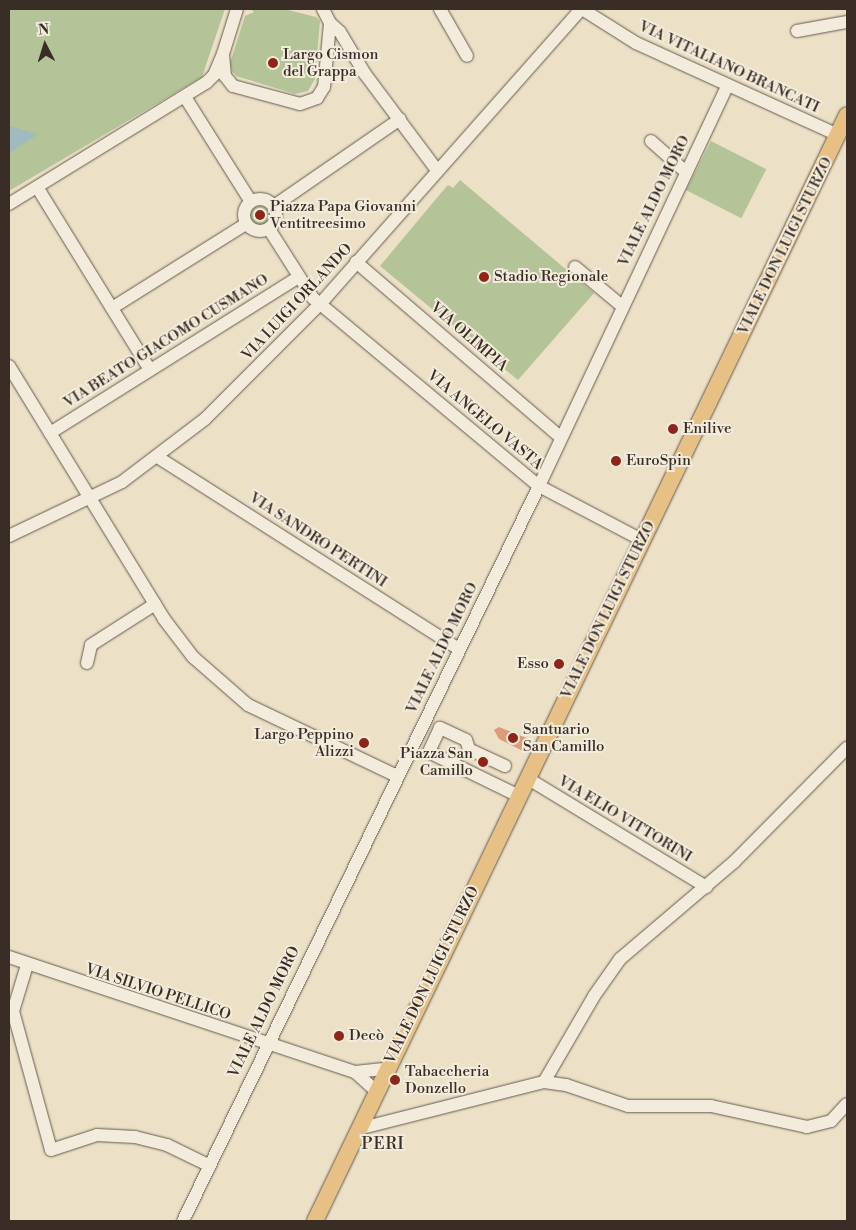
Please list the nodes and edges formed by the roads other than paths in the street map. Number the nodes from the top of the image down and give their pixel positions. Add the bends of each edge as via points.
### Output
1 (237, 9) edge
2 (440, 9) edge
3 (582, 9) edge
4 (330, 13) edge
5 (847, 22) edge
6 (798, 31) dead end
7 (223, 54) junction
8 (468, 56) dead end
9 (233, 86) junction
10 (727, 87) junction
11 (185, 97) junction
12 (847, 115) edge
13 (400, 119) junction
14 (838, 135) junction
15 (651, 141) dead end
16 (436, 169) junction
17 (686, 172) junction
18 (37, 187) junction
19 (248, 197) junction
20 (9, 204) edge
21 (279, 204) junction
22 (242, 227) junction
23 (272, 233) junction
24 (356, 262) junction
25 (575, 267) dead end
26 (299, 277) junction
27 (321, 304) junction
28 (622, 306) junction
29 (112, 308) junction
30 (9, 366) edge
31 (150, 370) junction
32 (50, 432) junction
33 (560, 438) junction
34 (159, 458) junction
35 (539, 486) junction
36 (90, 500) junction
37 (9, 536) edge
38 (642, 540) junction
39 (155, 604) junction
40 (459, 650) junction
41 (87, 663) dead end
42 (847, 748) edge
43 (469, 749) junction
44 (505, 766) dead end
45 (461, 767) junction
46 (397, 776) junction
47 (527, 778) junction
48 (519, 796) junction
49 (706, 887) junction
50 (9, 957) edge
51 (27, 965) junction
52 (266, 1045) junction
53 (386, 1068) junction
54 (355, 1072) junction
55 (544, 1082) junction
56 (373, 1097) junction
57 (847, 1104) edge
58 (395, 1119) junction
59 (358, 1129) junction
60 (208, 1165) junction
61 (183, 1221) edge
62 (315, 1221) edge

1 - 7 street
2 - 8 street
3 - 10 street, VIA VITALIANO BRANCATI via 636,43
3 - 16 street, VIA LUIGI ORLANDO
4 - 9 street via 324,87 317,98 291,103
4 - 13 street
5 - 6 street
7 - 9 street via 222,68
7 - 11 street via 214,75
9 - 11 street via 214,85
10 - 14 street, VIA VITALIANO BRANCATI
10 - 17 street, VIALE ALDO MORO
11 - 18 street
11 - 19 street
12 - 14 main road, VIALE DON LUIGI STURZO
13 - 16 street
13 - 21 street
14 - 38 main road, VIALE DON LUIGI STURZO
15 - 17 street
16 - 24 street, VIA LUIGI ORLANDO
17 - 28 street, VIALE ALDO MORO
18 - 20 street
18 - 29 street
19 - 21 street
19 - 22 street
21 - 23 street
22 - 23 street
22 - 29 street
23 - 26 street, VIA ANGELO VASTA
24 - 27 street, VIA LUIGI ORLANDO
24 - 33 street, VIA OLIMPIA
25 - 28 street
26 - 27 street, VIA ANGELO VASTA
26 - 31 street, VIA BEATO GIACOMO CUSMANO
27 - 34 street, VIA LUIGI ORLANDO via 242,384
27 - 35 street, VIA ANGELO VASTA
28 - 33 street, VIALE ALDO MORO
29 - 31 street
30 - 32 street
31 - 32 street, VIA BEATO GIACOMO CUSMANO
32 - 36 street
33 - 35 street, VIALE ALDO MORO
34 - 36 street, VIA LUIGI ORLANDO
34 - 40 street, VIA SANDRO PERTINI
35 - 38 street, VIA ANGELO VASTA
35 - 40 street, VIALE ALDO MORO
36 - 37 street, VIA LUIGI ORLANDO
36 - 39 street
38 - 47 main road, VIALE DON LUIGI STURZO
39 - 41 street via 91,645
39 - 46 street via 193,657 248,705
40 - 46 street, VIALE ALDO MORO
42 - 49 street
43 - 44 street
43 - 45 street
43 - 45 street via 466,740 440,728 430,752
45 - 48 street
46 - 52 street, VIALE ALDO MORO
47 - 48 main road, VIALE DON LUIGI STURZO
47 - 49 street, VIA ELIO VITTORINI
48 - 53 main road, VIALE DON LUIGI STURZO
49 - 55 street via 620,959 594,996
50 - 51 street, VIA SILVIO PELLICO
51 - 52 street, VIA SILVIO PELLICO
51 - 60 street via 12,1011 51,1150 97,1134 135,1137 167,1145
52 - 54 street, VIA SILVIO PELLICO
52 - 60 street, VIALE ALDO MORO
53 - 54 street
53 - 56 main road, VIALE DON LUIGI STURZO
54 - 56 street
55 - 57 street via 566,1084 628,1106 711,1106 807,1127 831,1122
55 - 58 street
56 - 58 street via 378,1114
56 - 59 main road, VIALE DON LUIGI STURZO
58 - 59 street
59 - 62 main road, VIALE DON LUIGI STURZO
60 - 61 street, VIALE ALDO MORO

